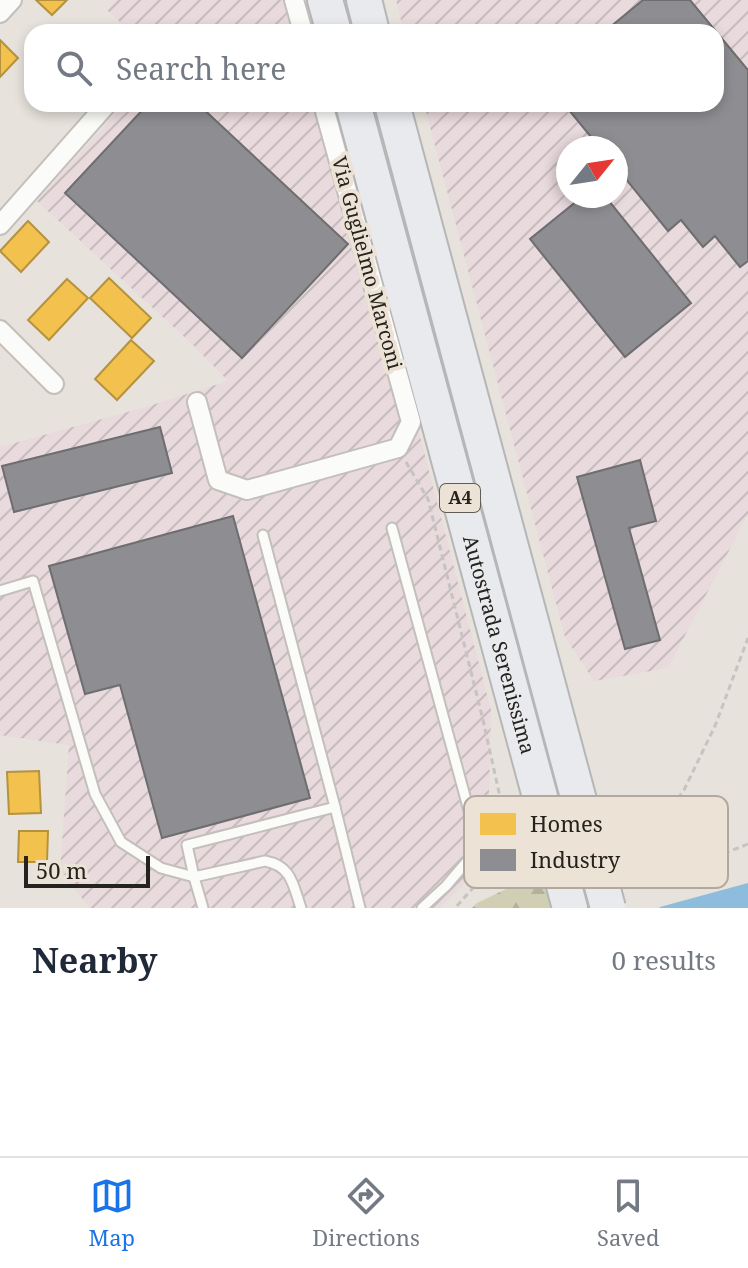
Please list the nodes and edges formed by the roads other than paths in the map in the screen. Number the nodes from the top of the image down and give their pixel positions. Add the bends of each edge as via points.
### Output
1 (12, 0) edge
2 (294, 0) edge
3 (325, 0) edge
4 (364, 0) edge
5 (0, 12) edge
6 (301, 24) edge
7 (332, 24) edge
8 (370, 24) edge
9 (100, 112) edge
10 (325, 112) edge
11 (355, 112) edge
12 (394, 112) edge
13 (0, 225) edge
14 (0, 330) edge
15 (54, 384) dead end
16 (197, 402) dead end
17 (392, 528) dead end
18 (263, 535) dead end
19 (0, 591) edge
20 (465, 796) edge
21 (540, 796) edge
22 (578, 796) edge
23 (335, 807) junction
24 (464, 865) edge
25 (194, 877) junction
26 (603, 888) edge
27 (203, 908) edge
28 (301, 908) edge
29 (360, 908) edge
30 (422, 908) edge
31 (608, 908) edge

1 - 5 street
2 - 6 street
3 - 7 highway
4 - 8 highway
9 - 13 street
10 - 16 street, Via Guglielmo Marconi via 414,420 398,448 247,490 218,480
11 - 21 highway, Autostrada Serenissima / A4
12 - 22 highway, Autostrada Serenissima / A4, bridge
14 - 15 street
17 - 20 lane
18 - 23 lane
19 - 25 lane via 33,581 95,794 121,842 161,868
23 - 25 lane via 187,845
23 - 29 lane
24 - 30 lane
25 - 27 lane
25 - 28 lane via 275,863 289,873
26 - 31 highway, Autostrada Serenissima / A4, bridge

